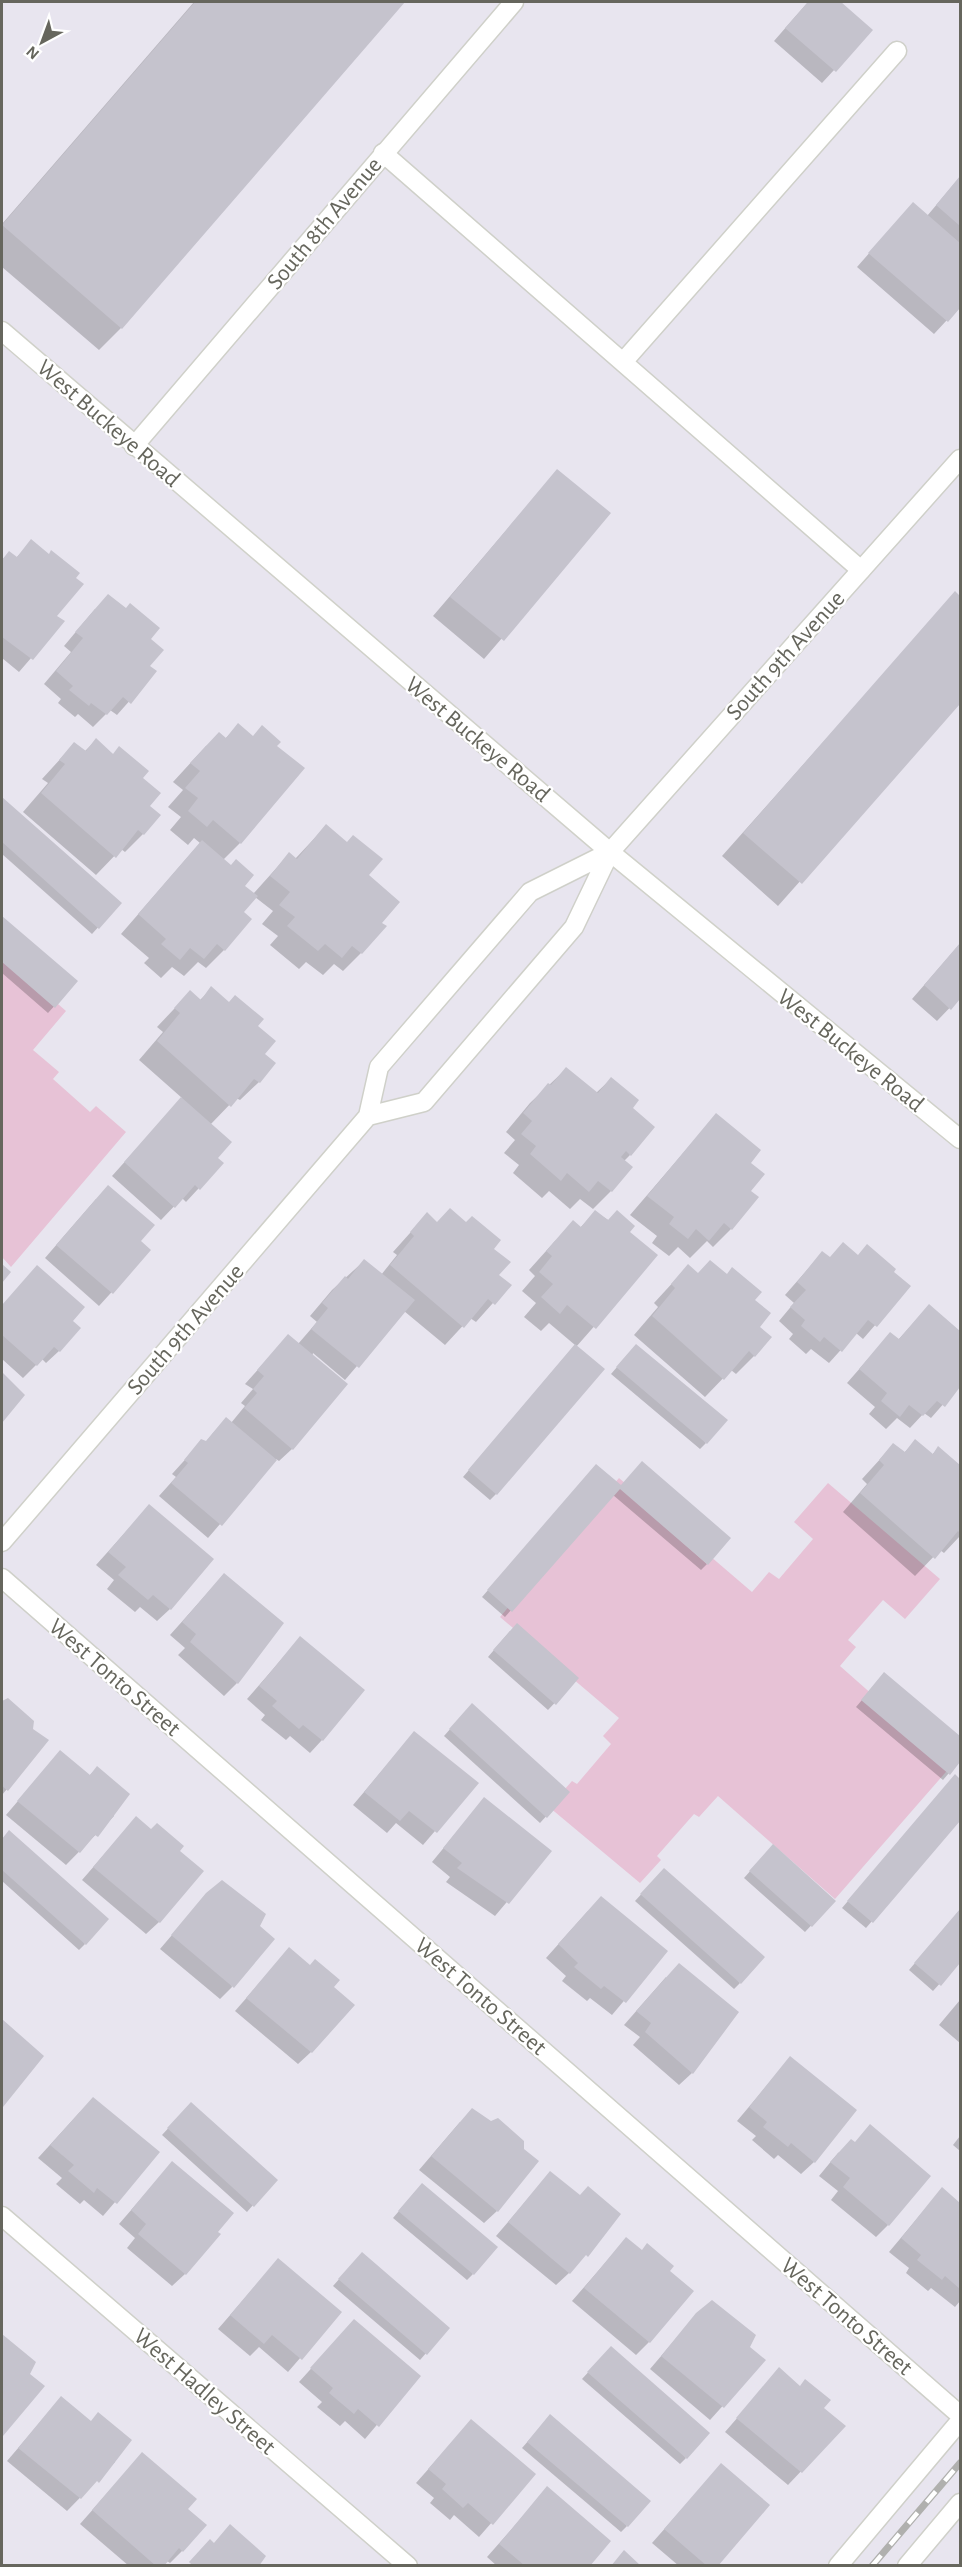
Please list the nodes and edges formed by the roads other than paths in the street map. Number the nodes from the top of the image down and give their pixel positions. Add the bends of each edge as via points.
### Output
1 (514, 2) edge
2 (897, 51) dead end
3 (383, 153) junction
4 (2, 331) edge
5 (622, 362) junction
6 (134, 446) junction
7 (960, 459) edge
8 (861, 570) junction
9 (610, 852) junction
10 (368, 1116) junction
11 (960, 1139) edge
12 (2, 1542) edge
13 (2, 1578) edge
14 (2, 2216) edge
15 (960, 2415) edge
16 (960, 2421) edge
17 (960, 2503) edge
18 (408, 2565) edge
19 (838, 2565) edge
20 (906, 2565) edge

1 - 3 street, South 8th Avenue
2 - 5 street
3 - 5 street
3 - 6 street, South 8th Avenue
4 - 6 street, West Buckeye Road
5 - 8 street
6 - 9 street, West Buckeye Road
7 - 8 street, South 9th Avenue
8 - 9 street, South 9th Avenue
9 - 10 street, South 9th Avenue via 530,892 379,1067
9 - 10 street, South 9th Avenue via 574,927 424,1102
9 - 11 street, West Buckeye Road
10 - 12 street, South 9th Avenue
13 - 15 street, West Tonto Street
14 - 18 street, West Hadley Street
16 - 19 street
17 - 20 street

